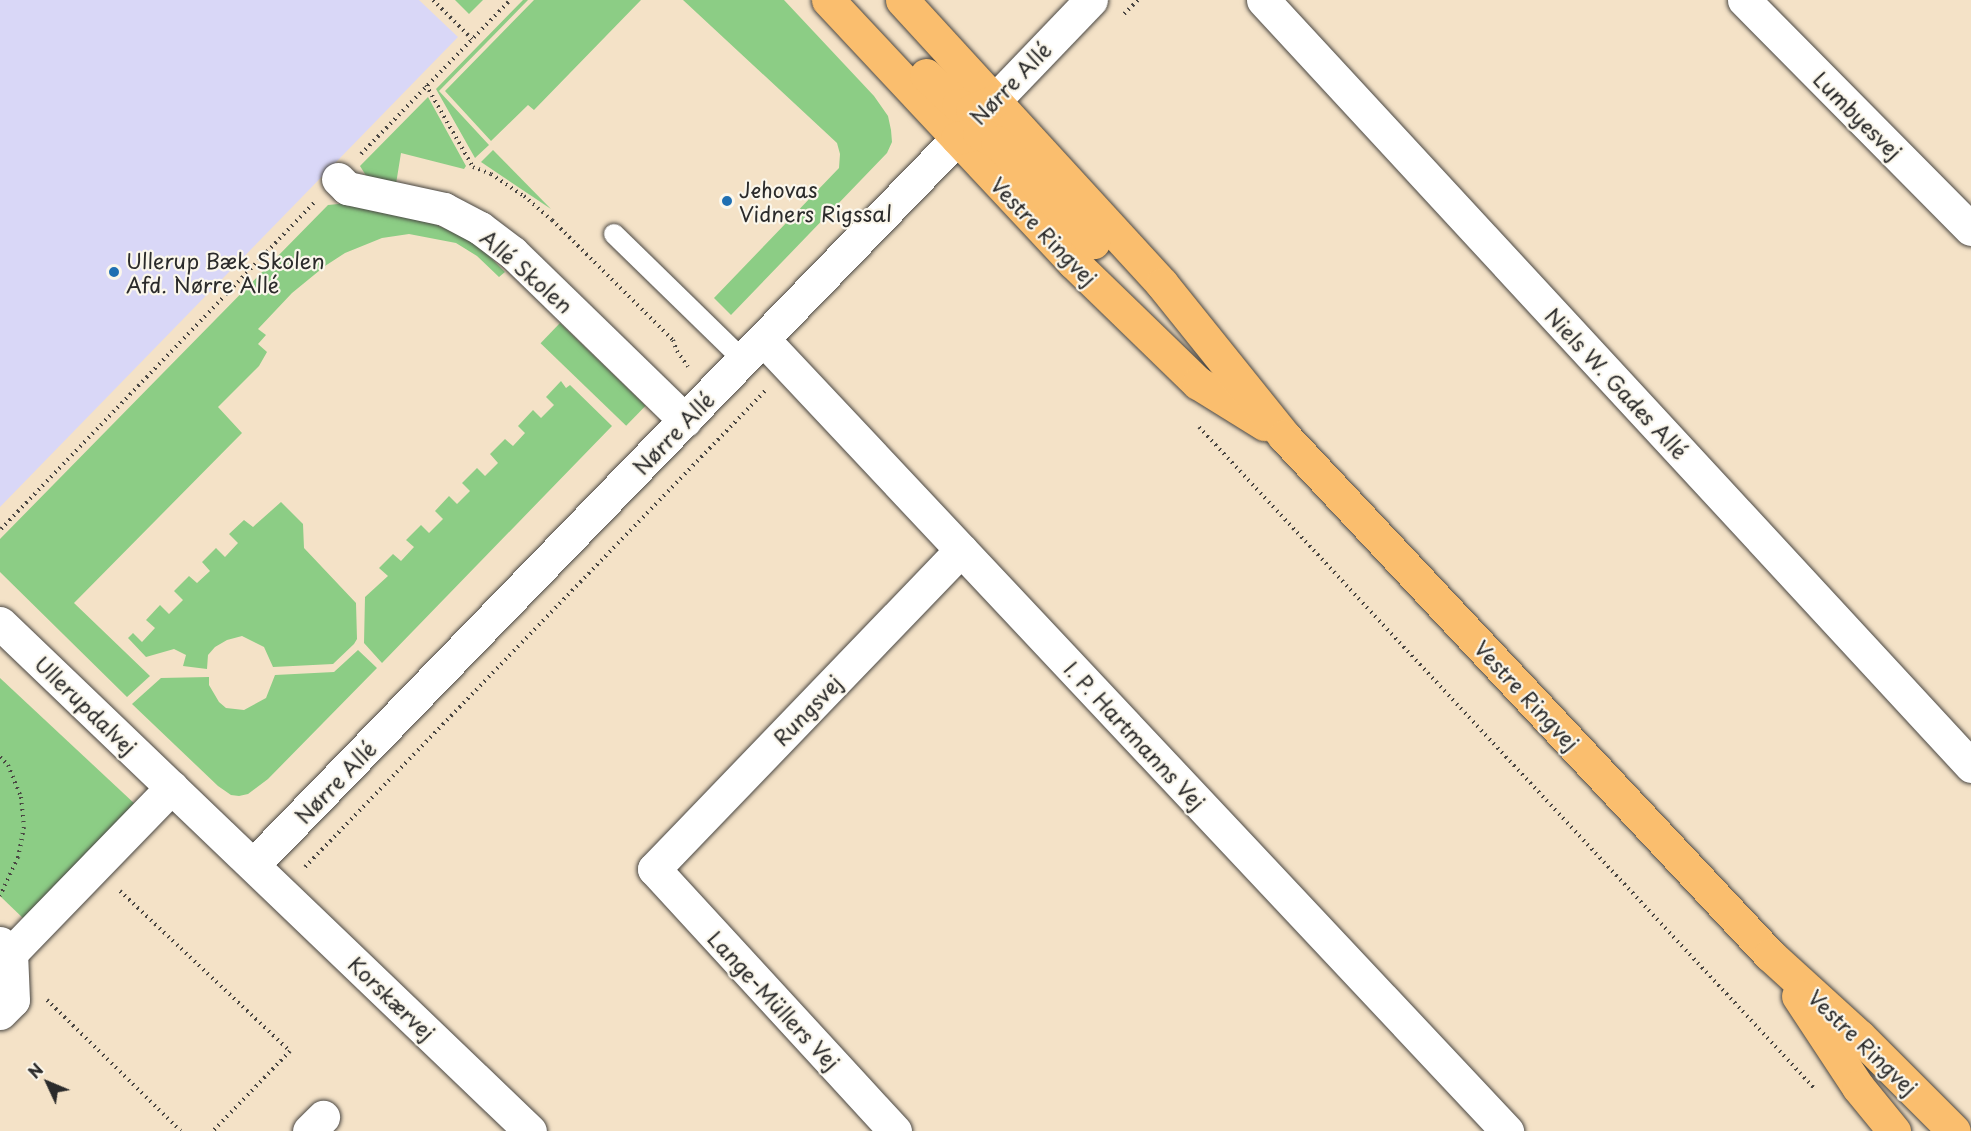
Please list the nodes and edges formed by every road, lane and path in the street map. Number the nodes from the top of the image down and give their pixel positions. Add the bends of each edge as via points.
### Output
1 (433, 0) edge
2 (510, 0) edge
3 (828, 0) edge
4 (855, 0) edge
5 (902, 0) edge
6 (1091, 0) edge
7 (1263, 0) edge
8 (1744, 0) edge
9 (472, 39) junction
10 (426, 85) junction
11 (994, 101) junction
12 (957, 138) junction
13 (338, 179) junction
14 (1971, 229) edge
15 (614, 234) dead end
16 (753, 349) junction
17 (691, 370) dead end
18 (685, 420) junction
19 (1197, 425) dead end
20 (1284, 436) junction
21 (1, 529) edge
22 (961, 550) junction
23 (0, 623) edge
24 (0, 757) edge
25 (1971, 766) edge
26 (172, 787) junction
27 (254, 864) junction
28 (94, 867) junction
29 (654, 869) joint
30 (0, 896) edge
31 (1770, 955) junction
32 (8, 959) edge
33 (0, 1013) edge
34 (1858, 1087) junction
35 (1816, 1090) dead end
36 (181, 1131) edge
37 (213, 1131) edge
38 (530, 1131) edge
39 (895, 1131) edge
40 (1507, 1131) edge
41 (1894, 1131) edge
42 (1906, 1131) edge
43 (1954, 1131) edge

1 - 9 path
2 - 9 path
3 - 12 main road, Vestre Ringvej
4 - 11 main road via 958,105 972,110
5 - 11 main road, Vestre Ringvej
6 - 11 street, Nørre Allé
7 - 25 street, Niels W. Gades Allé
8 - 14 street, Lumbyesvej
9 - 10 path
10 - 13 path
10 - 17 path via 473,167 524,196 552,220 673,340
11 - 12 street, Nørre Allé
11 - 20 main road, Vestre Ringvej via 1162,284
12 - 16 street, Nørre Allé
12 - 20 main road, Vestre Ringvej via 1072,262 1198,383
13 - 18 street, Allé Skolen via 347,188 444,209 480,228 522,261
13 - 21 path
15 - 16 lane
16 - 18 street, Nørre Allé
16 - 22 street, I. P. Hartmanns Vej
18 - 27 street, Nørre Allé
19 - 35 path
20 - 31 main road, Vestre Ringvej
22 - 29 street, Rungsvej
22 - 40 street, I. P. Hartmanns Vej
23 - 26 street, Ullerupdalvej
24 - 30 path via 8,765 21,797 24,827 18,857
26 - 27 street, Ullerupdalvej
26 - 28 street
27 - 38 street, Korskærvej
28 - 32 street
28 - 37 path via 290,1051
29 - 39 street, Lange-Müllers Vej
31 - 34 main road, Vestre Ringvej
31 - 43 main road, Vestre Ringvej
32 - 33 street via 13,1000
32 - 36 path
34 - 41 main road, Vestre Ringvej
34 - 42 main road

